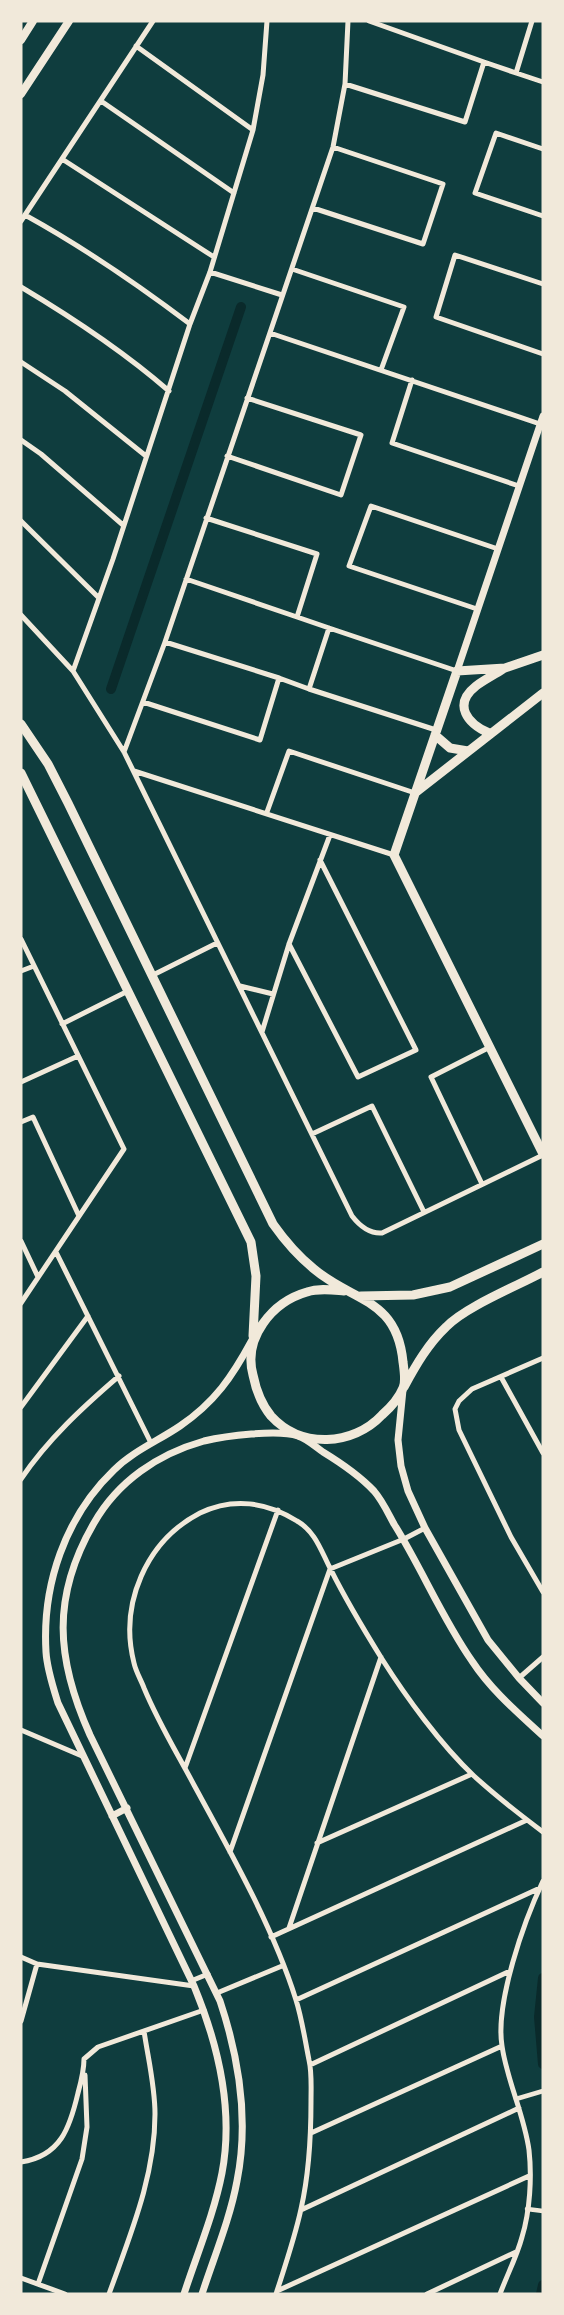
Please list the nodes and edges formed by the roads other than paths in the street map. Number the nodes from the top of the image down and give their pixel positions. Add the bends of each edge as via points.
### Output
1 (34, 21) edge
2 (69, 21) edge
3 (153, 21) edge
4 (267, 21) edge
5 (348, 21) edge
6 (369, 21) edge
7 (532, 21) edge
8 (21, 40) edge
9 (136, 46) junction
10 (484, 62) junction
11 (516, 73) junction
12 (543, 82) edge
13 (345, 84) junction
14 (21, 94) edge
15 (101, 101) junction
16 (253, 130) junction
17 (333, 147) junction
18 (543, 149) edge
19 (62, 159) junction
20 (234, 193) junction
21 (314, 208) junction
22 (26, 215) junction
23 (543, 216) edge
24 (21, 221) edge
25 (214, 257) junction
26 (292, 269) junction
27 (210, 272) junction
28 (543, 284) edge
29 (21, 287) edge
30 (282, 295) junction
31 (190, 324) junction
32 (270, 332) junction
33 (543, 354) edge
34 (21, 362) edge
35 (382, 370) junction
36 (412, 380) junction
37 (169, 391) junction
38 (247, 398) junction
39 (542, 420) edge
40 (21, 440) edge
41 (146, 456) junction
42 (227, 456) junction
43 (519, 486) junction
44 (206, 518) junction
45 (21, 521) edge
46 (123, 525) junction
47 (498, 549) junction
48 (186, 579) junction
49 (98, 597) junction
50 (477, 609) junction
51 (21, 615) edge
52 (297, 617) junction
53 (329, 628) junction
54 (165, 642) junction
55 (543, 655) edge
56 (505, 668) junction
57 (457, 671) junction
58 (72, 672) junction
59 (279, 678) junction
60 (308, 689) junction
61 (543, 693) edge
62 (143, 702) junction
63 (21, 724) edge
64 (436, 733) junction
65 (489, 734) junction
66 (468, 751) junction
67 (124, 752) junction
68 (134, 771) junction
69 (21, 773) edge
70 (415, 793) junction
71 (267, 812) junction
72 (330, 835) junction
73 (394, 854) junction
74 (320, 860) junction
75 (21, 939) edge
76 (217, 943) junction
77 (289, 944) junction
78 (34, 966) junction
79 (21, 971) edge
80 (153, 975) junction
81 (240, 986) junction
82 (128, 991) junction
83 (273, 994) junction
84 (62, 1024) junction
85 (262, 1032) junction
86 (490, 1047) junction
87 (78, 1056) junction
88 (21, 1082) edge
89 (21, 1122) edge
90 (312, 1134) junction
91 (543, 1154) edge
92 (482, 1184) junction
93 (424, 1212) junction
94 (79, 1216) junction
95 (21, 1241) edge
96 (543, 1244) edge
97 (56, 1252) junction
98 (543, 1272) edge
99 (38, 1276) junction
100 (344, 1291) junction
101 (361, 1296) junction
102 (21, 1303) edge
103 (88, 1316) junction
104 (252, 1340) junction
105 (543, 1358) edge
106 (118, 1376) junction
107 (501, 1377) junction
108 (404, 1387) junction
109 (21, 1407) edge
110 (298, 1436) junction
111 (151, 1443) junction
112 (543, 1453) edge
113 (21, 1479) edge
114 (278, 1510) junction
115 (425, 1528) junction
116 (404, 1539) junction
117 (330, 1568) junction
118 (543, 1592) edge
119 (381, 1657) junction
120 (543, 1657) edge
121 (519, 1678) junction
122 (543, 1703) edge
123 (21, 1730) edge
124 (543, 1736) edge
125 (82, 1756) junction
126 (185, 1768) junction
127 (472, 1774) junction
128 (127, 1808) junction
129 (112, 1816) junction
130 (527, 1820) junction
131 (543, 1832) edge
132 (317, 1844) junction
133 (230, 1852) junction
134 (543, 1881) edge
135 (540, 1888) junction
136 (290, 1928) junction
137 (271, 1937) junction
138 (21, 1957) edge
139 (36, 1964) junction
140 (282, 1966) junction
141 (510, 1971) junction
142 (208, 1974) junction
143 (192, 1983) junction
144 (217, 1993) junction
145 (296, 2000) junction
146 (204, 2010) junction
147 (21, 2021) edge
148 (144, 2031) junction
149 (502, 2046) junction
150 (310, 2065) junction
151 (84, 2066) junction
152 (543, 2091) edge
153 (516, 2099) junction
154 (519, 2108) junction
155 (311, 2133) junction
156 (21, 2162) edge
157 (529, 2176) junction
158 (527, 2209) junction
159 (301, 2210) junction
160 (543, 2211) edge
161 (516, 2252) junction
162 (21, 2278) edge
163 (38, 2284) junction
164 (276, 2292) edge
165 (65, 2294) edge
166 (109, 2294) edge
167 (184, 2294) edge
168 (202, 2294) edge
169 (427, 2294) edge
170 (500, 2294) edge

1 - 8 main road
2 - 14 main road
3 - 9 street
4 - 16 street via 263,75
5 - 13 street
6 - 10 street
7 - 11 street
9 - 15 street
9 - 16 street
10 - 11 street
10 - 13 street via 465,122
11 - 12 street
13 - 17 street
15 - 19 street
15 - 20 street
16 - 20 street
17 - 21 street
17 - 21 street via 443,184 423,244
18 - 23 street via 496,133 475,193
19 - 22 street
19 - 25 street
20 - 25 street
21 - 26 street
22 - 24 street
22 - 31 street via 85,249
25 - 27 street
26 - 30 street
26 - 35 street via 404,307
27 - 30 street
27 - 31 street
28 - 33 street via 455,255 436,317
29 - 37 street via 74,318
30 - 32 street
31 - 37 street
32 - 35 street
32 - 38 street
34 - 41 street via 65,391
35 - 36 street
36 - 39 street
36 - 43 street via 392,443
37 - 41 street
38 - 42 street
38 - 42 street via 361,435 341,495
39 - 43 street
40 - 46 street
41 - 46 street
42 - 44 street
43 - 47 street
44 - 48 street
44 - 52 street via 317,554
45 - 49 street
46 - 49 street
47 - 50 street
47 - 50 street via 370,506 349,566
48 - 52 street
48 - 54 street
49 - 58 street
50 - 57 street
51 - 58 street
52 - 53 street
53 - 57 street
53 - 60 street
54 - 59 street
54 - 62 street
55 - 56 main road
56 - 57 main road
56 - 65 main road via 476,686 466,699 468,720
57 - 64 main road
58 - 67 street
59 - 60 street
59 - 62 street via 260,740
60 - 64 street
61 - 65 main road
62 - 67 street
63 - 80 main road via 48,764
64 - 66 main road via 450,748
64 - 70 main road
65 - 66 main road
66 - 70 main road
67 - 68 street
68 - 71 street
68 - 76 street
69 - 82 main road
70 - 71 street via 289,751
70 - 73 main road
71 - 72 street
72 - 73 street
72 - 74 street
73 - 86 main road
74 - 77 street
74 - 77 street via 416,1050 358,1077
75 - 78 street
76 - 80 street
76 - 81 street
77 - 83 street
78 - 79 street
78 - 84 street
80 - 100 main road via 273,1224 314,1270
81 - 83 street
81 - 85 street
82 - 84 street
82 - 104 main road via 251,1242 256,1276
83 - 85 street
84 - 87 street
85 - 90 street
86 - 91 main road
86 - 92 street via 431,1077
87 - 88 street
87 - 94 street via 124,1149
89 - 94 street via 33,1117
90 - 93 street via 358,1224 378,1234
90 - 93 street via 372,1106
91 - 92 street
92 - 93 street
94 - 97 street
95 - 99 street
96 - 101 main road via 450,1287 413,1295
97 - 99 street
97 - 103 street
98 - 108 main road via 446,1326 421,1357
99 - 102 street
100 - 101 main road
100 - 104 main road via 320,1289 296,1296 276,1309
101 - 108 main road via 387,1318 396,1332 402,1348
103 - 106 street
103 - 109 street
104 - 110 main road via 252,1371 258,1395 271,1416
104 - 111 street via 235,1371 205,1408
105 - 107 street
106 - 111 street
106 - 113 street via 78,1410
107 - 112 street
107 - 118 street via 464,1395 455,1410 455,1418 511,1537
108 - 110 main road via 374,1423 357,1434 324,1440
108 - 115 street via 398,1440 401,1466
110 - 116 street via 347,1467 374,1492
110 - 128 street via 221,1437 169,1454 152,1463 106,1502 84,1539 65,1602 62,1625 65,1664 76,1703
111 - 125 street via 114,1469 99,1486 68,1533 50,1582 46,1654 58,1703
114 - 117 street via 300,1522 312,1534
114 - 126 street
114 - 126 street via 248,1503 228,1504 186,1521 146,1563 134,1596 130,1629 134,1663
115 - 116 street
115 - 121 street via 488,1640
116 - 117 street
116 - 124 street via 438,1607 473,1662 506,1702
117 - 119 street
117 - 133 street
119 - 127 street via 414,1705
119 - 132 street
120 - 121 street
121 - 122 street
123 - 125 street
125 - 129 street
126 - 133 street
127 - 130 street
127 - 132 street
128 - 129 street
128 - 142 street
129 - 143 street
130 - 131 street
130 - 136 street
132 - 136 street
133 - 137 street
134 - 135 street
135 - 141 street
135 - 145 street
136 - 137 street
137 - 140 street
138 - 139 street
139 - 143 street
139 - 147 street
140 - 144 street
140 - 145 street
141 - 149 street via 503,2006
141 - 150 street
142 - 143 street
142 - 144 street
143 - 146 street
144 - 168 street via 236,2057 241,2140 237,2182
145 - 150 street
146 - 148 street
146 - 167 street via 221,2076 225,2110 224,2153 219,2186
148 - 151 street via 98,2047 84,2059
148 - 166 street via 154,2096 153,2148 140,2205
149 - 153 street
149 - 155 street
150 - 155 street
151 - 156 street via 72,2121 66,2133 49,2152
151 - 163 street via 87,2127 82,2159
152 - 153 street
153 - 154 street
154 - 157 street via 529,2150
154 - 159 street
155 - 159 street
157 - 158 street
157 - 164 street
158 - 160 street
158 - 161 street
159 - 164 street
161 - 169 street
161 - 170 street
162 - 163 street
163 - 165 street

